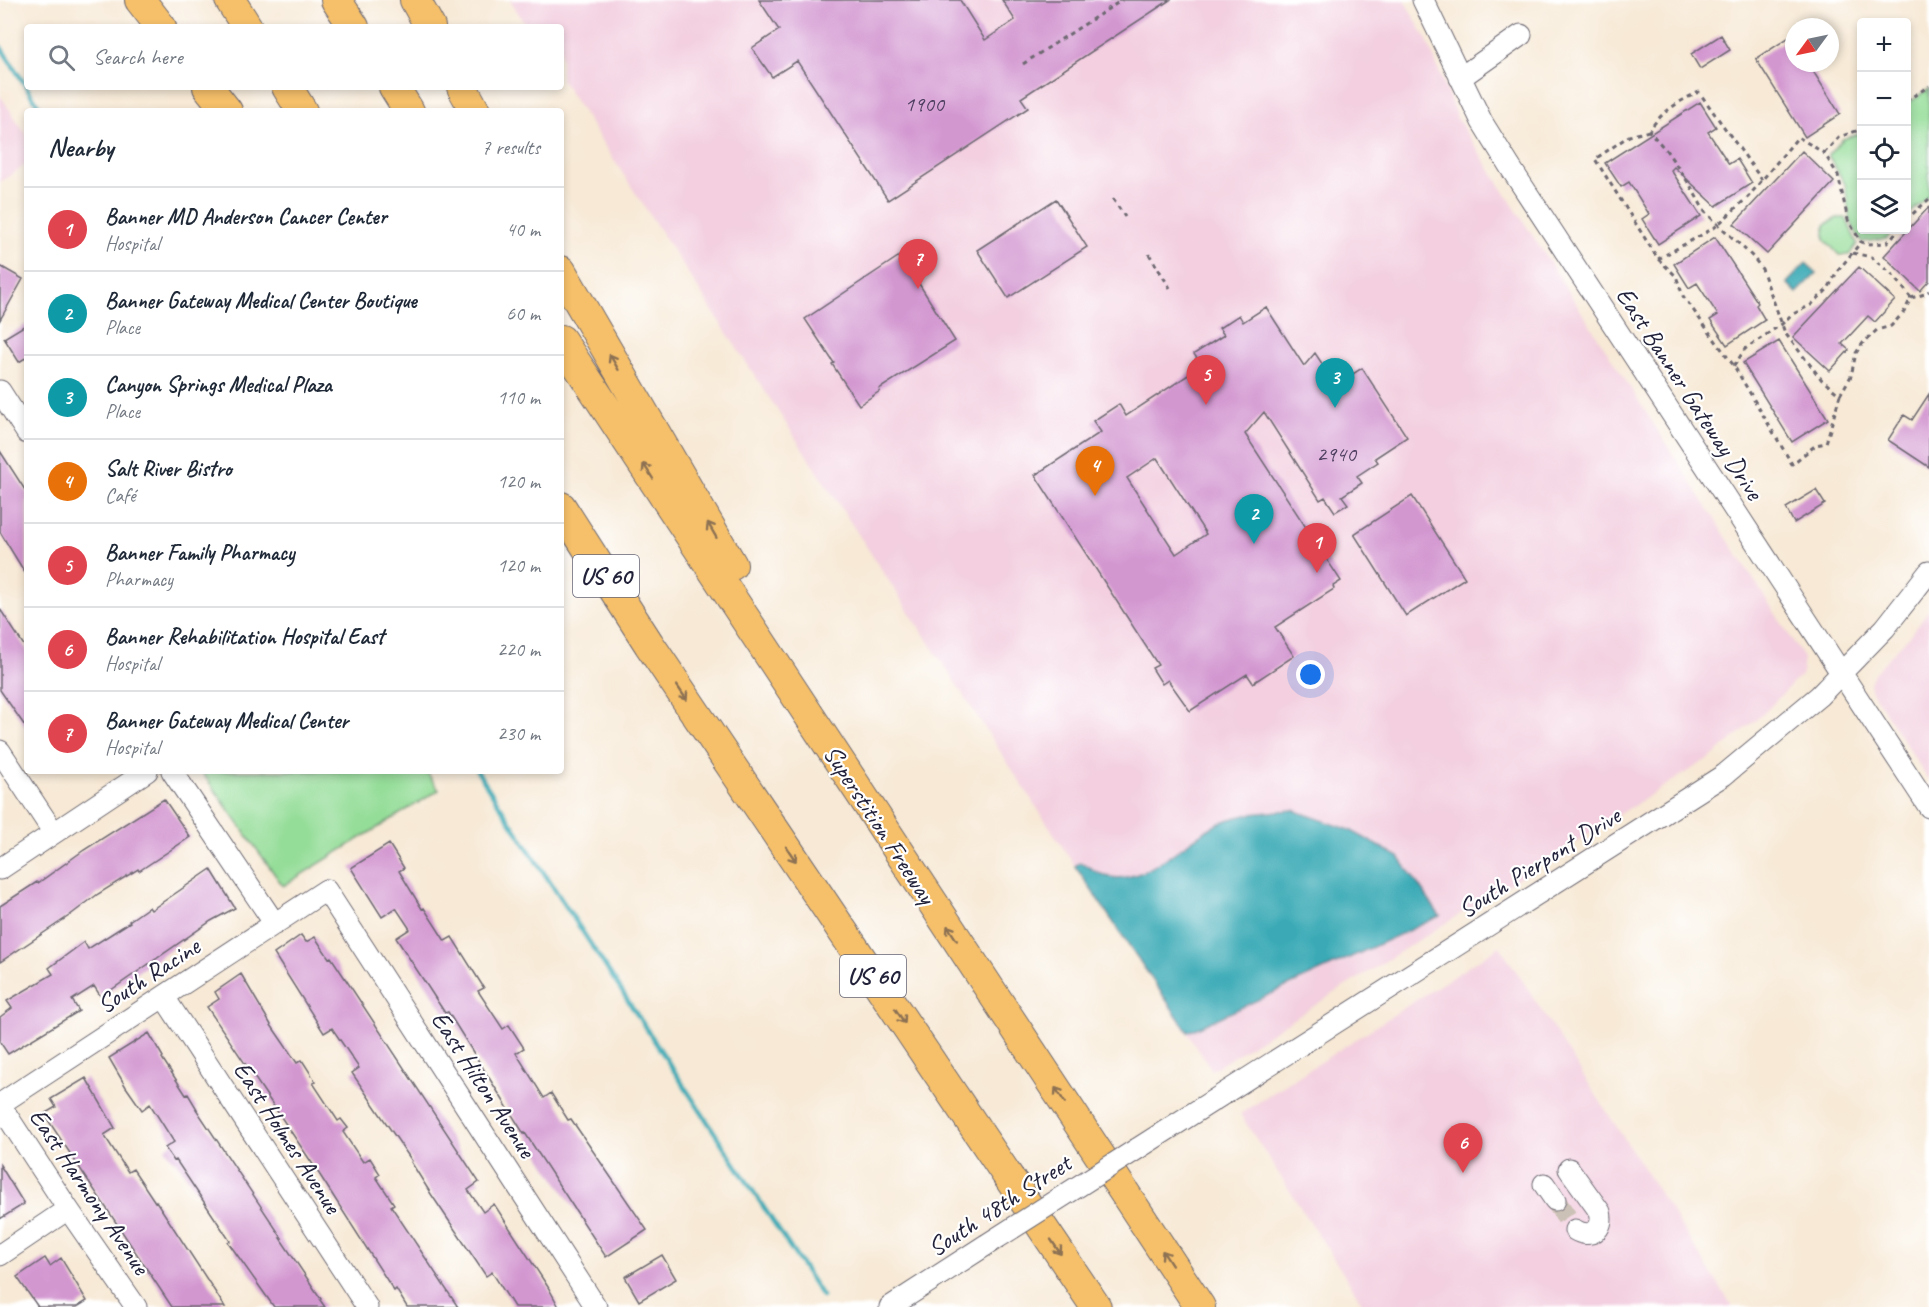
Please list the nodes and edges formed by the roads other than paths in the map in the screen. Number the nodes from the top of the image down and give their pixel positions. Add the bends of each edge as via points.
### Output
1 (140, 0) edge
2 (230, 0) edge
3 (336, 0) edge
4 (415, 0) edge
5 (1423, 0) edge
6 (159, 24) edge
7 (245, 24) edge
8 (352, 24) edge
9 (427, 24) edge
10 (1521, 36) dead end
11 (1460, 78) junction
12 (210, 90) edge
13 (289, 90) edge
14 (396, 90) edge
15 (464, 90) edge
16 (225, 108) edge
17 (300, 108) edge
18 (408, 108) edge
19 (473, 108) edge
20 (564, 277) edge
21 (564, 345) edge
22 (0, 391) edge
23 (24, 428) edge
24 (564, 512) edge
25 (564, 548) edge
26 (1929, 572) edge
27 (649, 644) junction
28 (1841, 673) junction
29 (0, 751) edge
30 (142, 774) edge
31 (174, 774) edge
32 (1929, 807) edge
33 (54, 833) junction
34 (900, 853) junction
35 (0, 869) edge
36 (326, 890) joint
37 (275, 924) junction
38 (164, 997) junction
39 (0, 1104) edge
40 (1137, 1149) joint
41 (1569, 1168) dead end
42 (68, 1209) junction
43 (1575, 1230) dead end
44 (0, 1255) edge
45 (136, 1307) edge
46 (367, 1307) edge
47 (596, 1307) edge
48 (890, 1307) edge
49 (1096, 1307) edge
50 (1200, 1307) edge

1 - 6 highway
2 - 7 highway
3 - 8 highway
4 - 9 highway
5 - 11 street, East Banner Gateway Drive
10 - 11 street
11 - 28 street, East Banner Gateway Drive via 1510,167
12 - 16 highway
13 - 17 highway
14 - 18 highway
15 - 19 highway
34 -> 20 highway
34 -> 21 highway, Superstition Freeway
22 - 23 street
24 - 27 highway, US 60
25 - 27 highway via 620,622
26 - 28 street, South Pierpont Drive via 1885,628
27 -> 49 highway, US 60
28 - 32 street, East Banner Gateway Drive
28 - 40 street, South Pierpont Drive via 1819,696 1696,794
29 - 33 street
30 - 33 street
31 - 37 street
33 - 35 street
50 -> 34 highway, Superstition Freeway
36 - 37 street, South Racine
36 - 47 street, East Hilton Avenue
37 - 38 street, South Racine
38 - 39 street, South Racine
38 - 46 street, East Holmes Avenue
39 - 42 street, East Harmony Avenue
40 - 48 street, South 48th Street, bridge
41 - 43 street via 1602,1219 1594,1234
42 - 44 street
42 - 45 street, East Harmony Avenue

